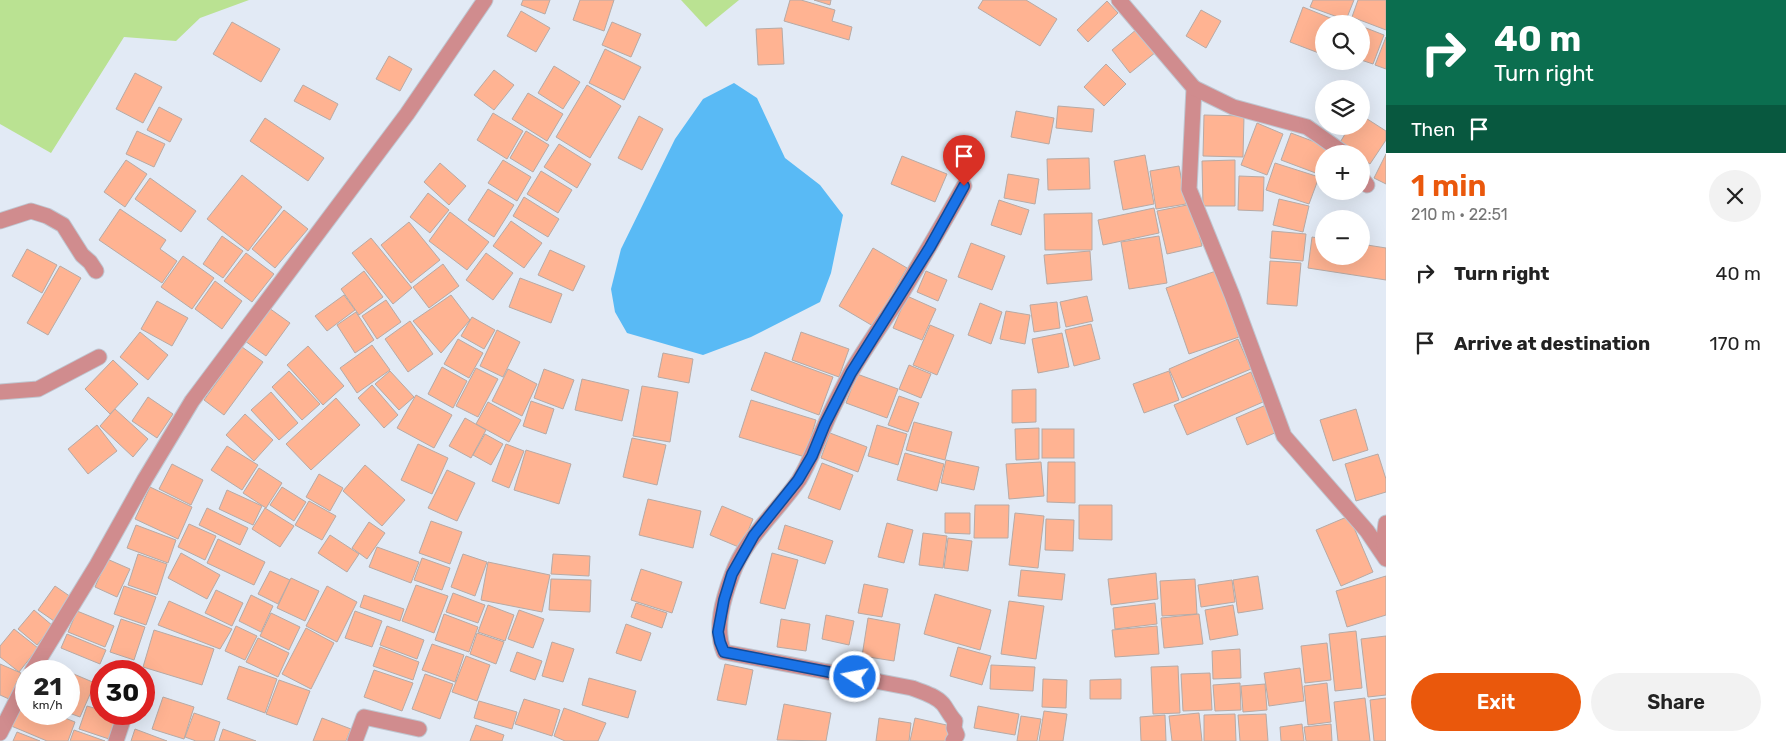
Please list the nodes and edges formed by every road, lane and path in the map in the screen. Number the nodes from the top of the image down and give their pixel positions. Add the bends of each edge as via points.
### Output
1 (485, 0) edge
2 (1119, 0) edge
3 (1194, 88) junction
4 (1332, 145) edge
5 (964, 186) dead end
6 (0, 221) edge
7 (96, 271) dead end
8 (99, 357) dead end
9 (0, 392) edge
10 (1386, 523) edge
11 (1386, 558) edge
12 (39, 660) edge
13 (15, 704) edge
14 (121, 725) edge
15 (420, 729) dead end
16 (0, 733) edge
17 (116, 741) edge
18 (355, 741) edge
19 (953, 741) edge

1 - 12 street via 407,114 192,401
2 - 3 street
3 - 4 street via 1233,107 1307,128
3 - 11 street via 1189,189 1284,436 1367,531
5 - 19 street via 851,373 798,480 741,556 724,600 718,632 724,652 912,688 930,695 943,704 955,721 957,734
6 - 7 street via 31,211 47,216 62,225
8 - 9 street via 38,389
10 - 11 street
13 - 16 street
14 - 17 street
15 - 18 street via 364,717

